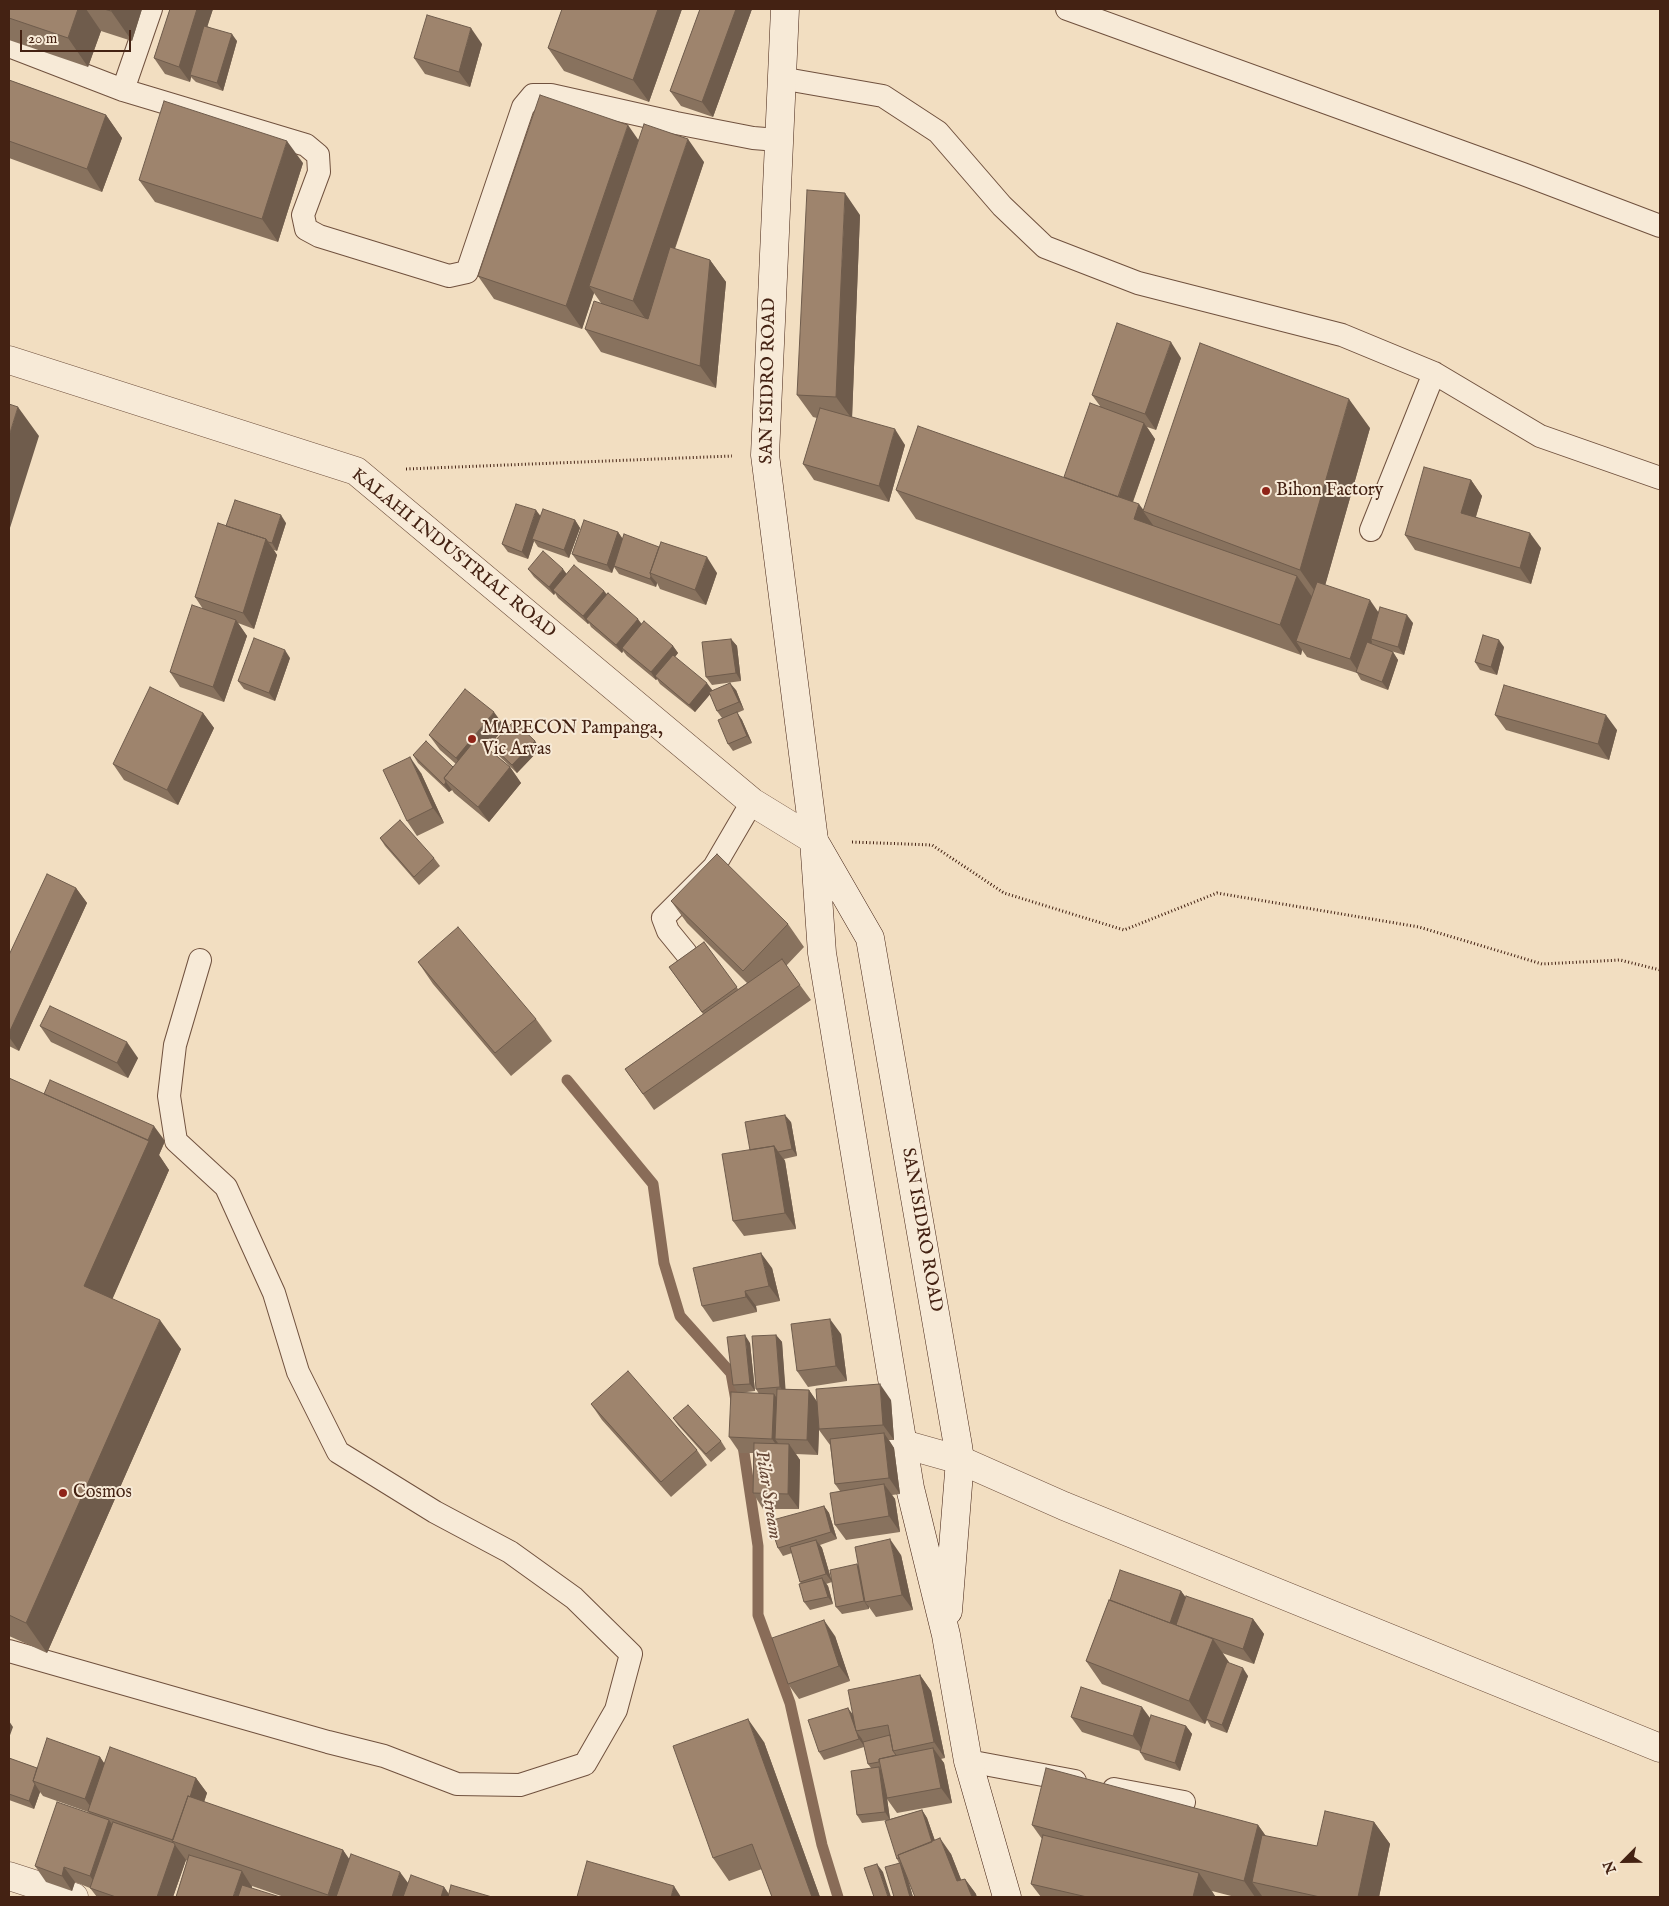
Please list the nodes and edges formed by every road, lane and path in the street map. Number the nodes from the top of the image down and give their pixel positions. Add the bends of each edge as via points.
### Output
1 (151, 9) edge
2 (784, 9) edge
3 (1067, 9) edge
4 (9, 46) edge
5 (780, 78) junction
6 (123, 90) junction
7 (778, 140) junction
8 (1660, 226) edge
9 (9, 360) edge
10 (1434, 373) junction
11 (765, 455) junction
12 (406, 469) dead end
13 (1660, 478) edge
14 (1371, 530) dead end
15 (752, 802) junction
16 (814, 840) junction
17 (686, 954) edge
18 (200, 960) dead end
19 (1660, 970) edge
20 (903, 1444) junction
21 (960, 1460) junction
22 (946, 1635) junction
23 (9, 1651) edge
24 (1660, 1748) edge
25 (968, 1761) junction
26 (1184, 1802) dead end
27 (10, 1879) edge
28 (74, 1897) edge
29 (1007, 1897) edge

1 - 6 lane
2 - 5 main road, SAN ISIDRO ROAD
3 - 8 lane
4 - 6 lane
5 - 7 main road, SAN ISIDRO ROAD
5 - 10 lane via 883,96 938,132 1002,206 1045,247 1138,283 1342,335
6 - 7 lane via 306,145 318,155 319,172 303,214 306,229 319,236 449,276 467,272 523,108 533,95 551,95 676,123
7 - 11 main road, SAN ISIDRO ROAD
9 - 15 main road, KALAHI INDUSTRIAL ROAD via 356,471
10 - 13 lane via 1540,436
10 - 14 lane
11 - 12 path
11 - 16 main road, SAN ISIDRO ROAD
15 - 16 main road, KALAHI INDUSTRIAL ROAD
15 - 17 lane via 714,867 663,918 668,931
16 - 19 path via 932,845 1004,893 1124,930 1217,893 1419,927 1542,964 1620,960
16 - 20 main road, SAN ISIDRO ROAD via 822,953
16 - 21 main road, SAN ISIDRO ROAD via 870,938
18 - 23 lane via 175,1045 169,1096 176,1141 226,1187 274,1293 298,1372 338,1452 435,1512 510,1552 574,1598 631,1654 629,1664 616,1710 585,1764 520,1785 457,1784 384,1756
20 - 21 main road
20 - 22 main road, SAN ISIDRO ROAD via 910,1488
21 - 22 main road, SAN ISIDRO ROAD
21 - 24 main road via 1064,1506
22 - 25 main road, SAN ISIDRO ROAD
25 - 26 lane
25 - 29 main road, SAN ISIDRO ROAD
27 - 28 main road

